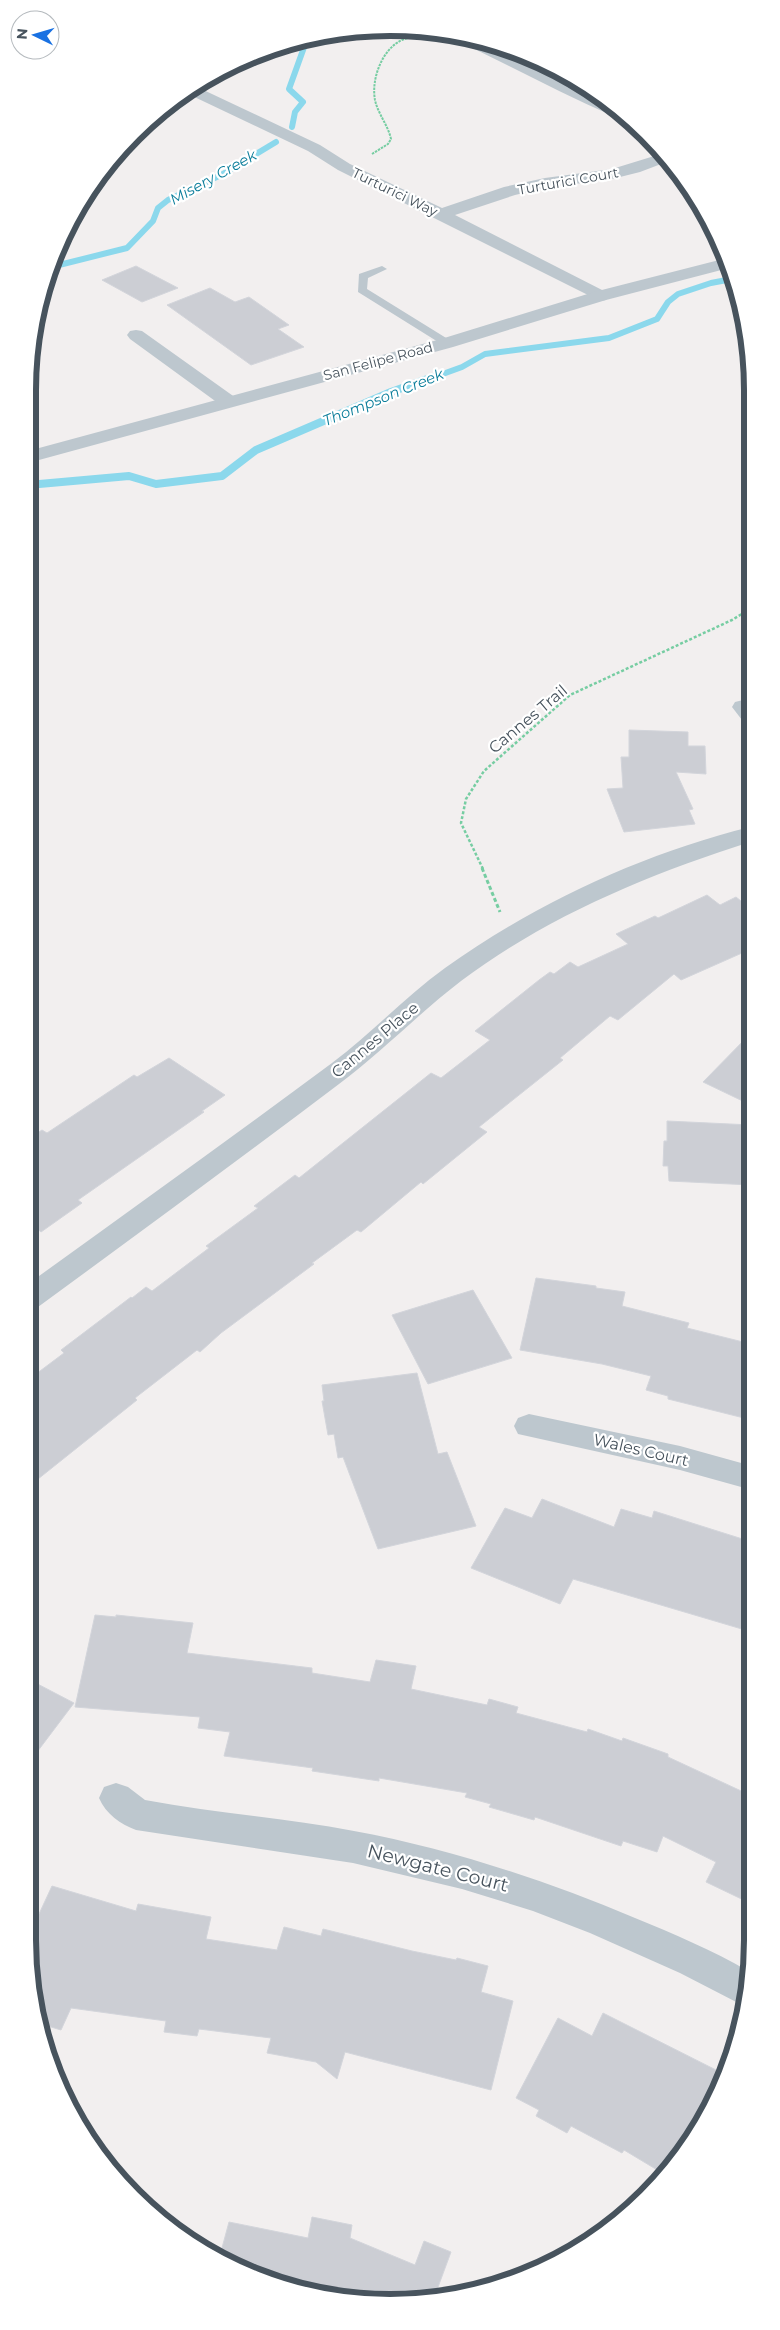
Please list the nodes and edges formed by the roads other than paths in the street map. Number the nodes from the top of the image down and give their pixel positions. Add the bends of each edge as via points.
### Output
1 (489, 50) edge
2 (198, 93) edge
3 (597, 103) edge
4 (658, 159) edge
5 (441, 214) junction
6 (721, 265) edge
7 (382, 269) dead end
8 (600, 296) junction
9 (136, 336) dead end
10 (447, 343) junction
11 (230, 402) junction
12 (36, 455) edge
13 (744, 836) edge
14 (36, 1293) edge
15 (529, 1426) dead end
16 (744, 1476) edge
17 (116, 1798) dead end
18 (741, 1986) edge

1 - 3 street
2 - 5 street, Turturici Way
4 - 5 street, Turturici Court via 612,174 510,191
5 - 8 street, Turturici Way
6 - 8 street, San Felipe Road
7 - 10 lane via 363,276 362,290
8 - 10 street, San Felipe Road
9 - 11 street
10 - 11 street, San Felipe Road
11 - 12 street, San Felipe Road
13 - 14 street, Cannes Place via 674,858 589,893 516,931 440,985 345,1066
15 - 16 street, Wales Court via 680,1458
17 - 18 street, Newgate Court via 136,1814 352,1846 494,1880 614,1926 697,1962

